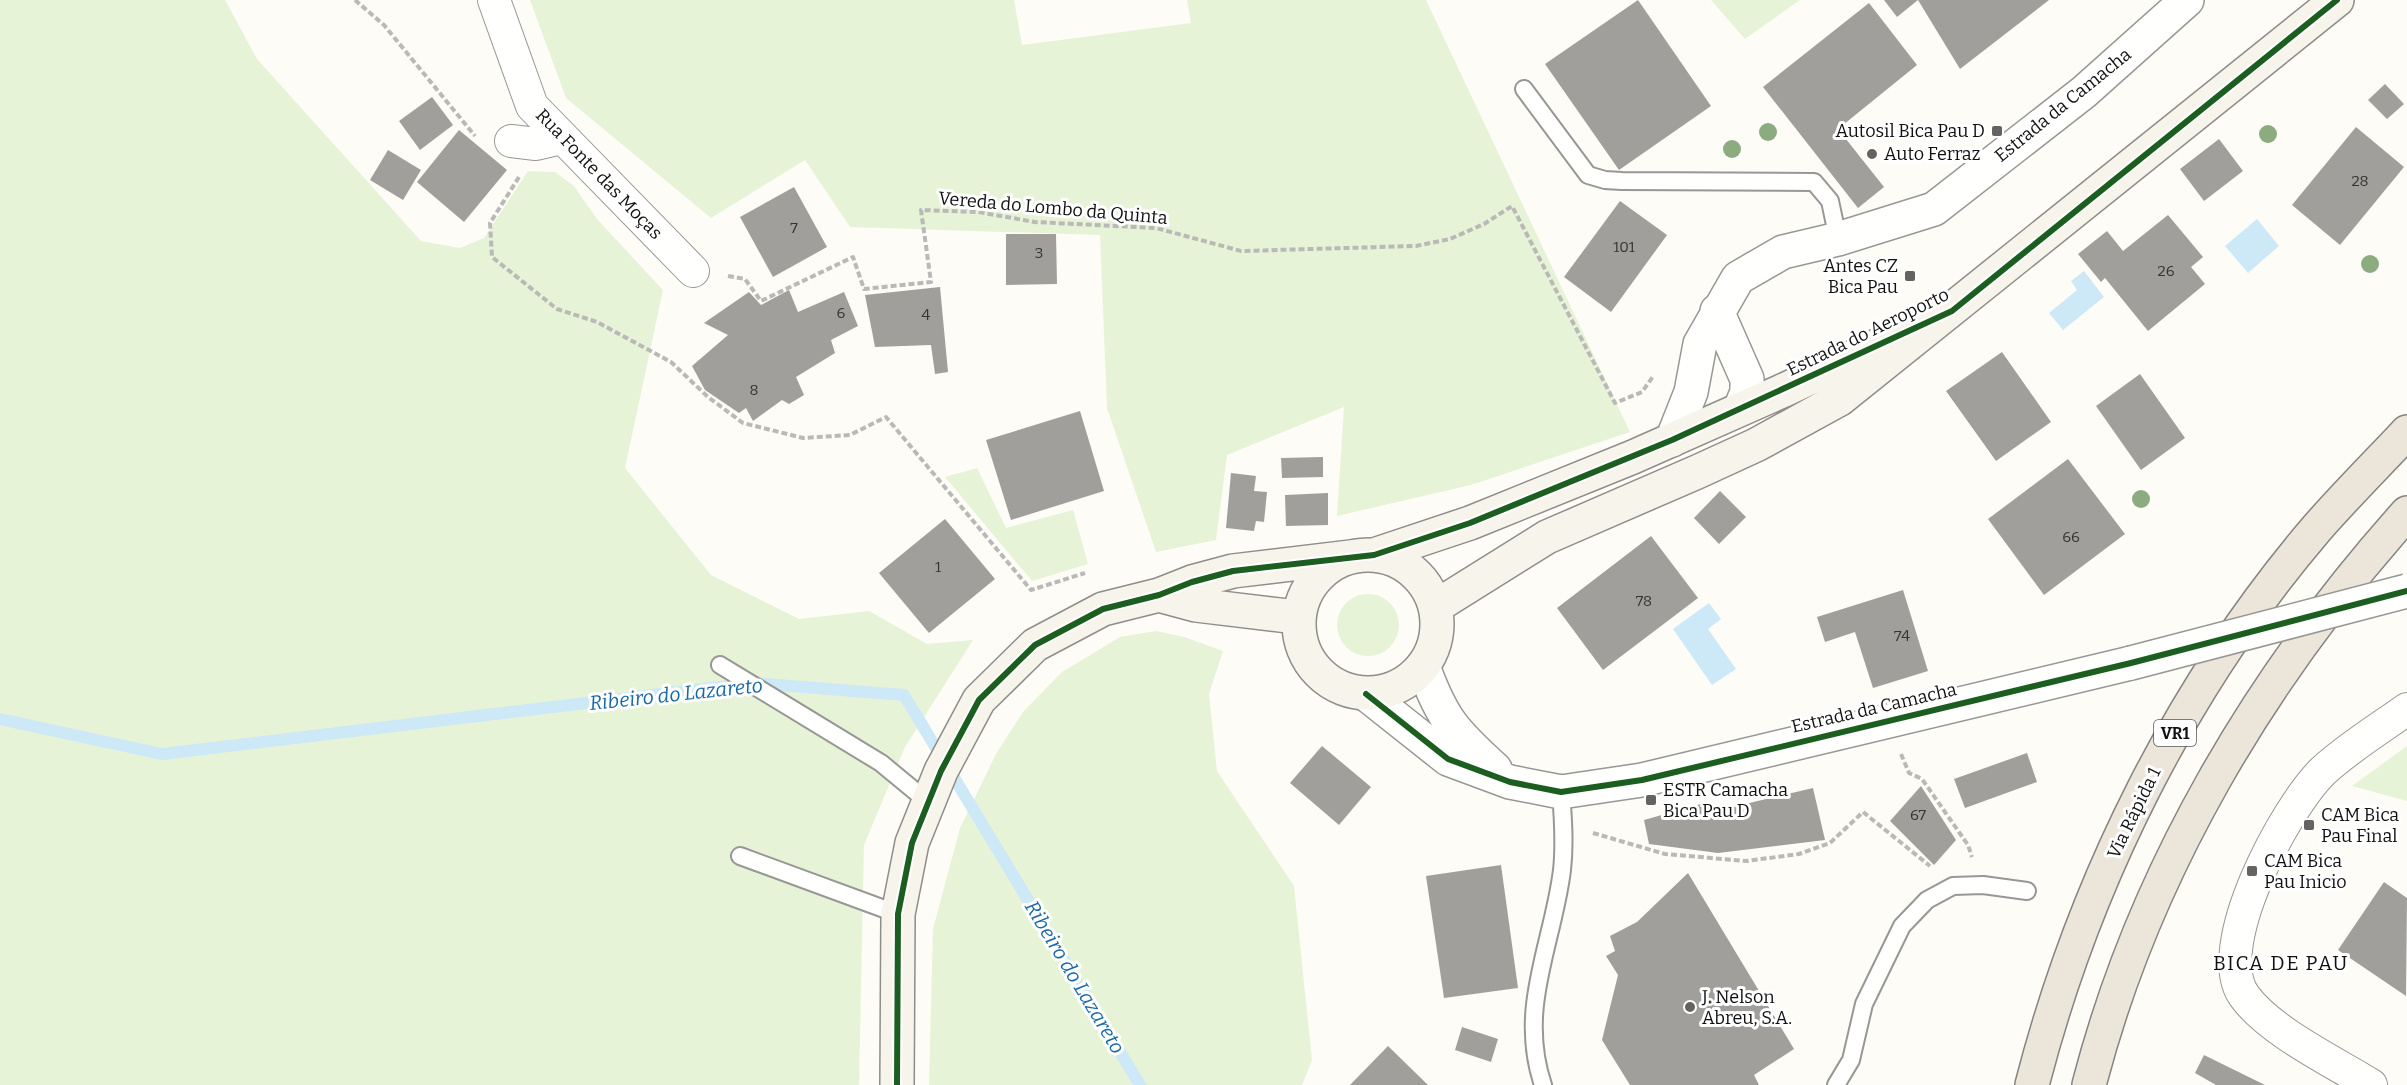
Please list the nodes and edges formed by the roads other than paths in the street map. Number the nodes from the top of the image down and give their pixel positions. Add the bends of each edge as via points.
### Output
1 (494, 0) edge
2 (2187, 0) edge
3 (2337, 0) edge
4 (1524, 89) dead end
5 (562, 138) junction
6 (511, 141) dead end
7 (1838, 239) junction
8 (693, 271) dead end
9 (1717, 311) junction
10 (1952, 311) junction
11 (1741, 407) junction
12 (2407, 432) edge
13 (1672, 440) junction
14 (1697, 472) junction
15 (2407, 513) edge
16 (1362, 556) junction
17 (2407, 591) edge
18 (1159, 595) junction
19 (1436, 607) junction
20 (1297, 617) junction
21 (720, 665) dead end
22 (1423, 666) junction
23 (1366, 694) junction
24 (2407, 709) edge
25 (1510, 782) junction
26 (1561, 792) junction
27 (927, 801) junction
28 (740, 856) dead end
29 (2027, 891) dead end
30 (898, 914) junction
31 (897, 1085) edge
32 (1543, 1085) edge
33 (1836, 1085) edge
34 (2032, 1085) edge
35 (2089, 1085) edge
36 (2371, 1085) edge

1 - 5 street, Rua Fonte das Moças via 532,106
2 - 7 street, Estrada da Camacha via 2084,92 1934,209
3 - 10 main road, Estrada do Aeroporto
4 - 7 lane via 1588,175 1622,181 1814,182 1830,201
5 - 6 street via 536,144
5 - 8 street, Rua Fonte das Moças
7 - 9 street, Estrada da Camacha via 1783,252 1738,278
9 - 11 street via 1747,379
9 - 13 street, Estrada da Camacha via 1700,344 1691,392
10 - 11 main road, Estrada do Aeroporto
10 - 14 main road, Estrada do Aeroporto via 1840,399
11 - 13 main road, Estrada do Aeroporto
11 - 14 main road
12 - 34 highway, Via Rápida 1 / VR1 via 2317,528 2262,599 2164,750 2123,830 2088,912
13 - 16 main road, Estrada do Aeroporto via 1470,524
14 - 19 main road, Estrada do Aeroporto via 1546,537
15 - 35 highway via 2320,617 2267,691 2220,769 2141,932
16 - 18 main road, Estrada do Aeroporto via 1233,572
16 - 19 main road via 1398,561 1414,572 1427,587
16 - 20 main road via 1328,567 1311,585
17 - 26 street, Estrada da Camacha, bridge via 2131,663 1642,780
18 - 20 main road, Estrada do Aeroporto via 1196,605
18 - 27 main road, Estrada do Aeroporto via 1103,609 1035,645 979,700
19 - 22 main road via 1438,628
20 - 23 main road via 1308,657 1323,676 1345,689
21 - 27 lane via 881,763
22 - 23 main road via 1390,690
22 - 25 street via 1437,705 1459,737
23 - 25 street, Estrada da Camacha via 1448,759
24 - 36 street via 2323,772 2292,809 2248,897 2237,933 2235,967 2243,995 2264,1018
25 - 26 street, Estrada da Camacha
26 - 32 lane via 1562,870 1532,1016 1535,1062
27 - 30 main road, Estrada do Aeroporto via 912,843
28 - 30 lane
29 - 33 lane via 1983,885 1953,886 1927,900 1902,926 1892,946 1864,1004 1851,1060
30 - 31 main road, Estrada do Aeroporto

